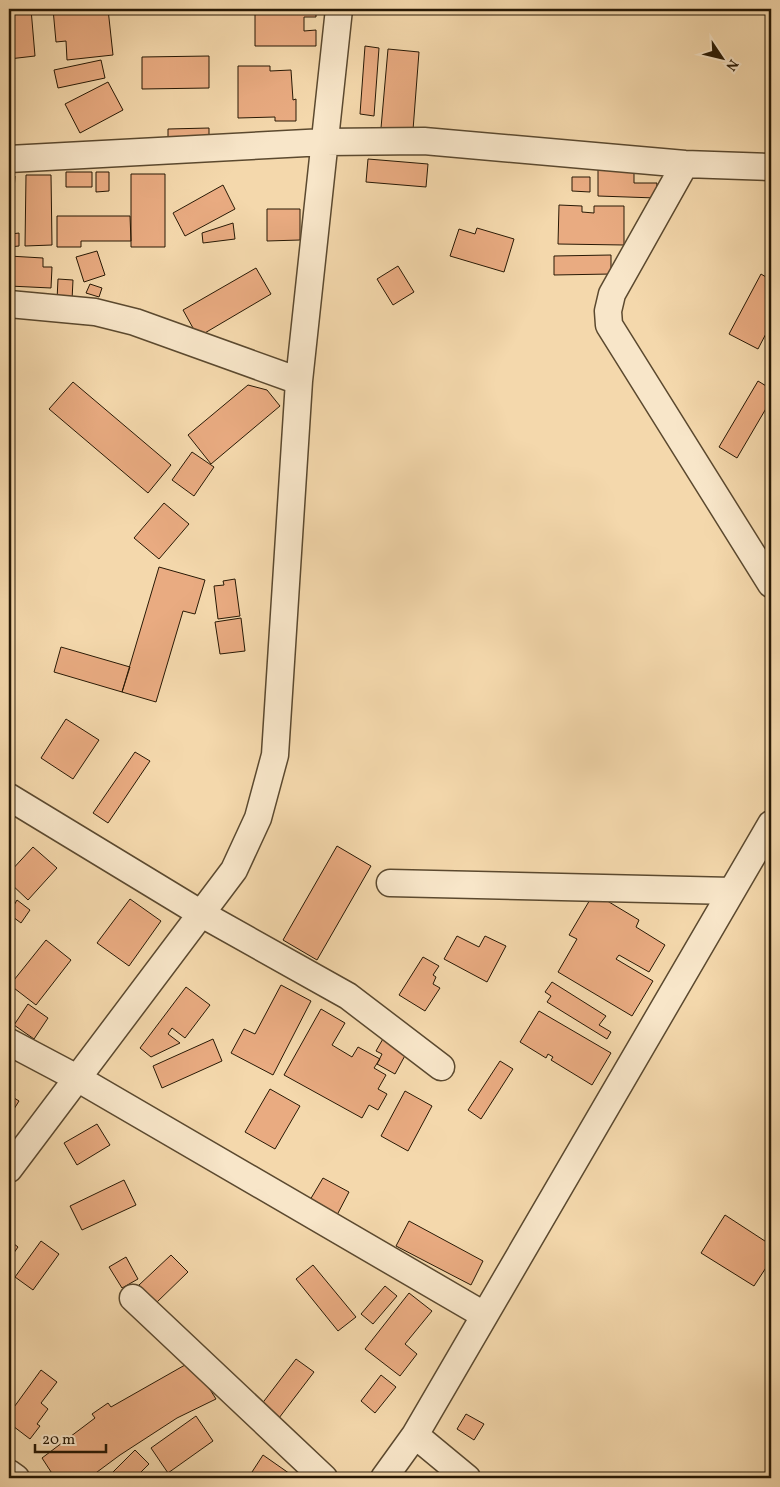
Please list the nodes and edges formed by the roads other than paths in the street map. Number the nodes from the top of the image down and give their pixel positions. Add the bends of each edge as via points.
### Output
1 (339, 9) edge
2 (325, 142) junction
3 (9, 159) edge
4 (685, 164) junction
5 (771, 167) edge
6 (9, 304) edge
7 (300, 381) junction
8 (771, 584) edge
9 (9, 797) edge
10 (771, 824) edge
11 (390, 883) dead end
12 (732, 891) junction
13 (200, 913) junction
14 (9, 1042) edge
15 (441, 1066) dead end
16 (77, 1078) junction
17 (9, 1169) edge
18 (133, 1298) dead end
19 (484, 1315) junction
20 (415, 1435) junction
21 (9, 1473) edge
22 (16, 1478) edge
23 (324, 1478) edge
24 (384, 1478) edge
25 (467, 1478) edge

1 - 2 street
2 - 3 street
2 - 4 street via 424,141
2 - 7 street
4 - 5 street
4 - 8 street via 612,294 609,325
6 - 7 street via 95,312 135,322
7 - 13 street via 275,755 258,818 234,870
9 - 13 street
10 - 12 street
11 - 12 street
12 - 19 street
13 - 15 street via 348,996
13 - 16 street
14 - 16 street
16 - 17 street
16 - 19 street
18 - 23 street
19 - 20 street
20 - 24 street
20 - 25 street
21 - 22 street

